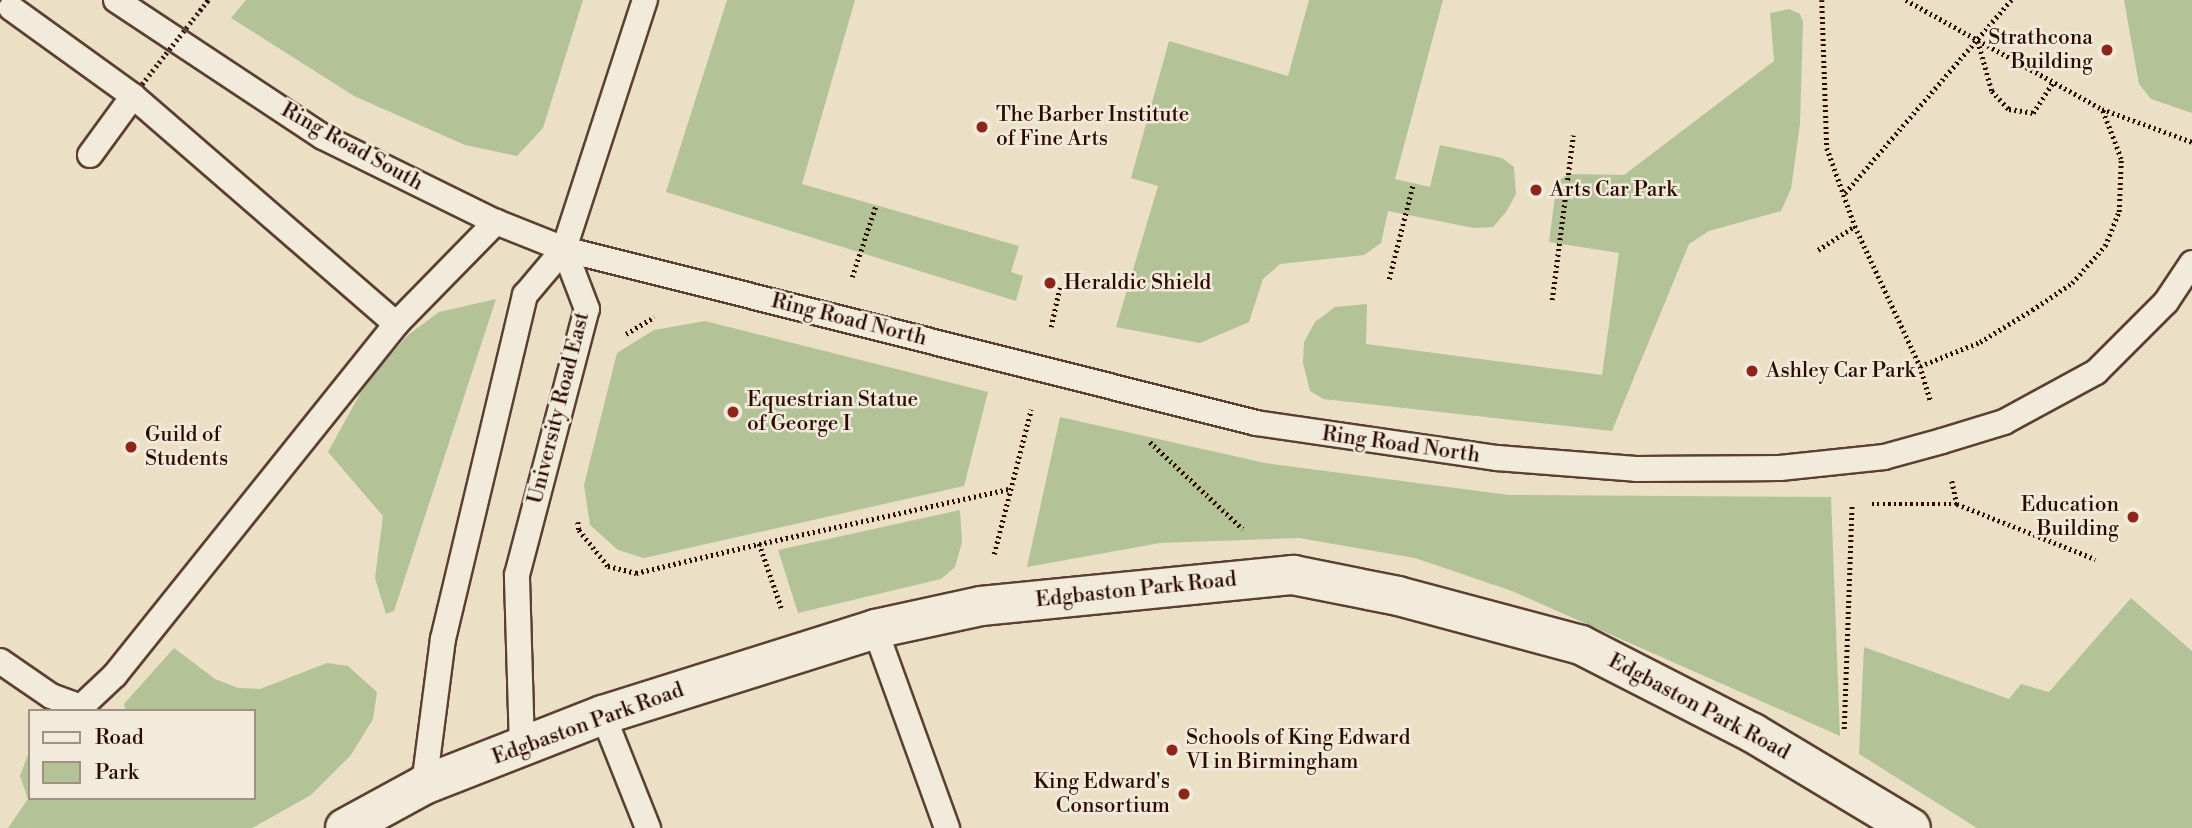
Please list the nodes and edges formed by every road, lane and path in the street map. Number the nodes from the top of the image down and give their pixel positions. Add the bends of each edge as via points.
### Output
1 (116, 0) edge
2 (208, 0) edge
3 (645, 0) edge
4 (1822, 0) edge
5 (1906, 0) edge
6 (2011, 0) edge
7 (10, 8) dead end
8 (1978, 40) junction
9 (2053, 81) junction
10 (137, 90) junction
11 (2102, 109) junction
12 (1573, 135) dead end
13 (2192, 142) edge
14 (90, 155) dead end
15 (1413, 184) dead end
16 (1845, 193) junction
17 (876, 205) dead end
18 (496, 222) junction
19 (1855, 226) junction
20 (564, 249) junction
21 (1818, 250) dead end
22 (2192, 263) edge
23 (1388, 279) dead end
24 (1060, 286) dead end
25 (1552, 300) dead end
26 (1055, 310) dead end
27 (658, 315) dead end
28 (839, 317) junction
29 (396, 324) junction
30 (618, 339) dead end
31 (1920, 366) junction
32 (1032, 404) dead end
33 (1148, 440) dead end
34 (1942, 441) junction
35 (1010, 489) junction
36 (1957, 504) junction
37 (577, 519) dead end
38 (759, 544) junction
39 (2095, 559) dead end
40 (1293, 575) junction
41 (981, 606) junction
42 (875, 629) junction
43 (796, 654) junction
44 (0, 661) edge
45 (603, 715) junction
46 (1845, 717) dead end
47 (522, 747) junction
48 (424, 785) junction
49 (386, 817) edge
50 (345, 828) edge
51 (648, 828) edge
52 (947, 828) edge
53 (1911, 828) edge

1 - 18 lane, Ring Road South via 323,137
2 - 10 path, bridge
3 - 20 lane
4 - 16 path via 1827,148
5 - 8 path
6 - 8 path
7 - 10 lane
8 - 9 path
8 - 9 path via 1992,91 2009,109 2033,113
8 - 16 path
9 - 11 path
10 - 14 lane
10 - 29 lane
11 - 13 path
11 - 31 path via 2121,159 2119,212 2105,246 2072,283 2032,310 1980,342
12 - 25 path
15 - 23 path
16 - 19 path
17 - 28 path
18 - 20 lane, Ring Road South
18 - 29 lane
19 - 21 path
19 - 31 path
20 - 28 lane, Ring Road North
20 - 47 lane, University Road East via 587,309 517,575
20 - 48 lane via 525,295 443,639
22 - 34 lane, Ring Road North via 2166,302 2096,372 2004,422
24 - 26 path
27 - 30 path
28 - 34 lane, Ring Road North via 1256,423 1497,458 1636,469 1780,468 1884,457
29 - 44 lane via 116,675 81,707 51,696
31 - 34 path
32 - 35 path
33 - 40 path
34 - 36 path
35 - 38 path
35 - 41 path
36 - 39 path
36 - 46 path via 1851,505
37 - 38 path via 579,530 608,566 636,573
38 - 43 path
40 - 41 street, Edgbaston Park Road
40 - 53 street, Edgbaston Park Road via 1398,596 1581,645 1753,733
41 - 42 street, Edgbaston Park Road
42 - 43 street, Edgbaston Park Road
42 - 52 lane
43 - 45 street, Edgbaston Park Road
45 - 47 street, Edgbaston Park Road
45 - 51 lane
47 - 48 street, Edgbaston Park Road
48 - 49 street, Edgbaston Park Road
49 - 50 street, Edgbaston Park Road

